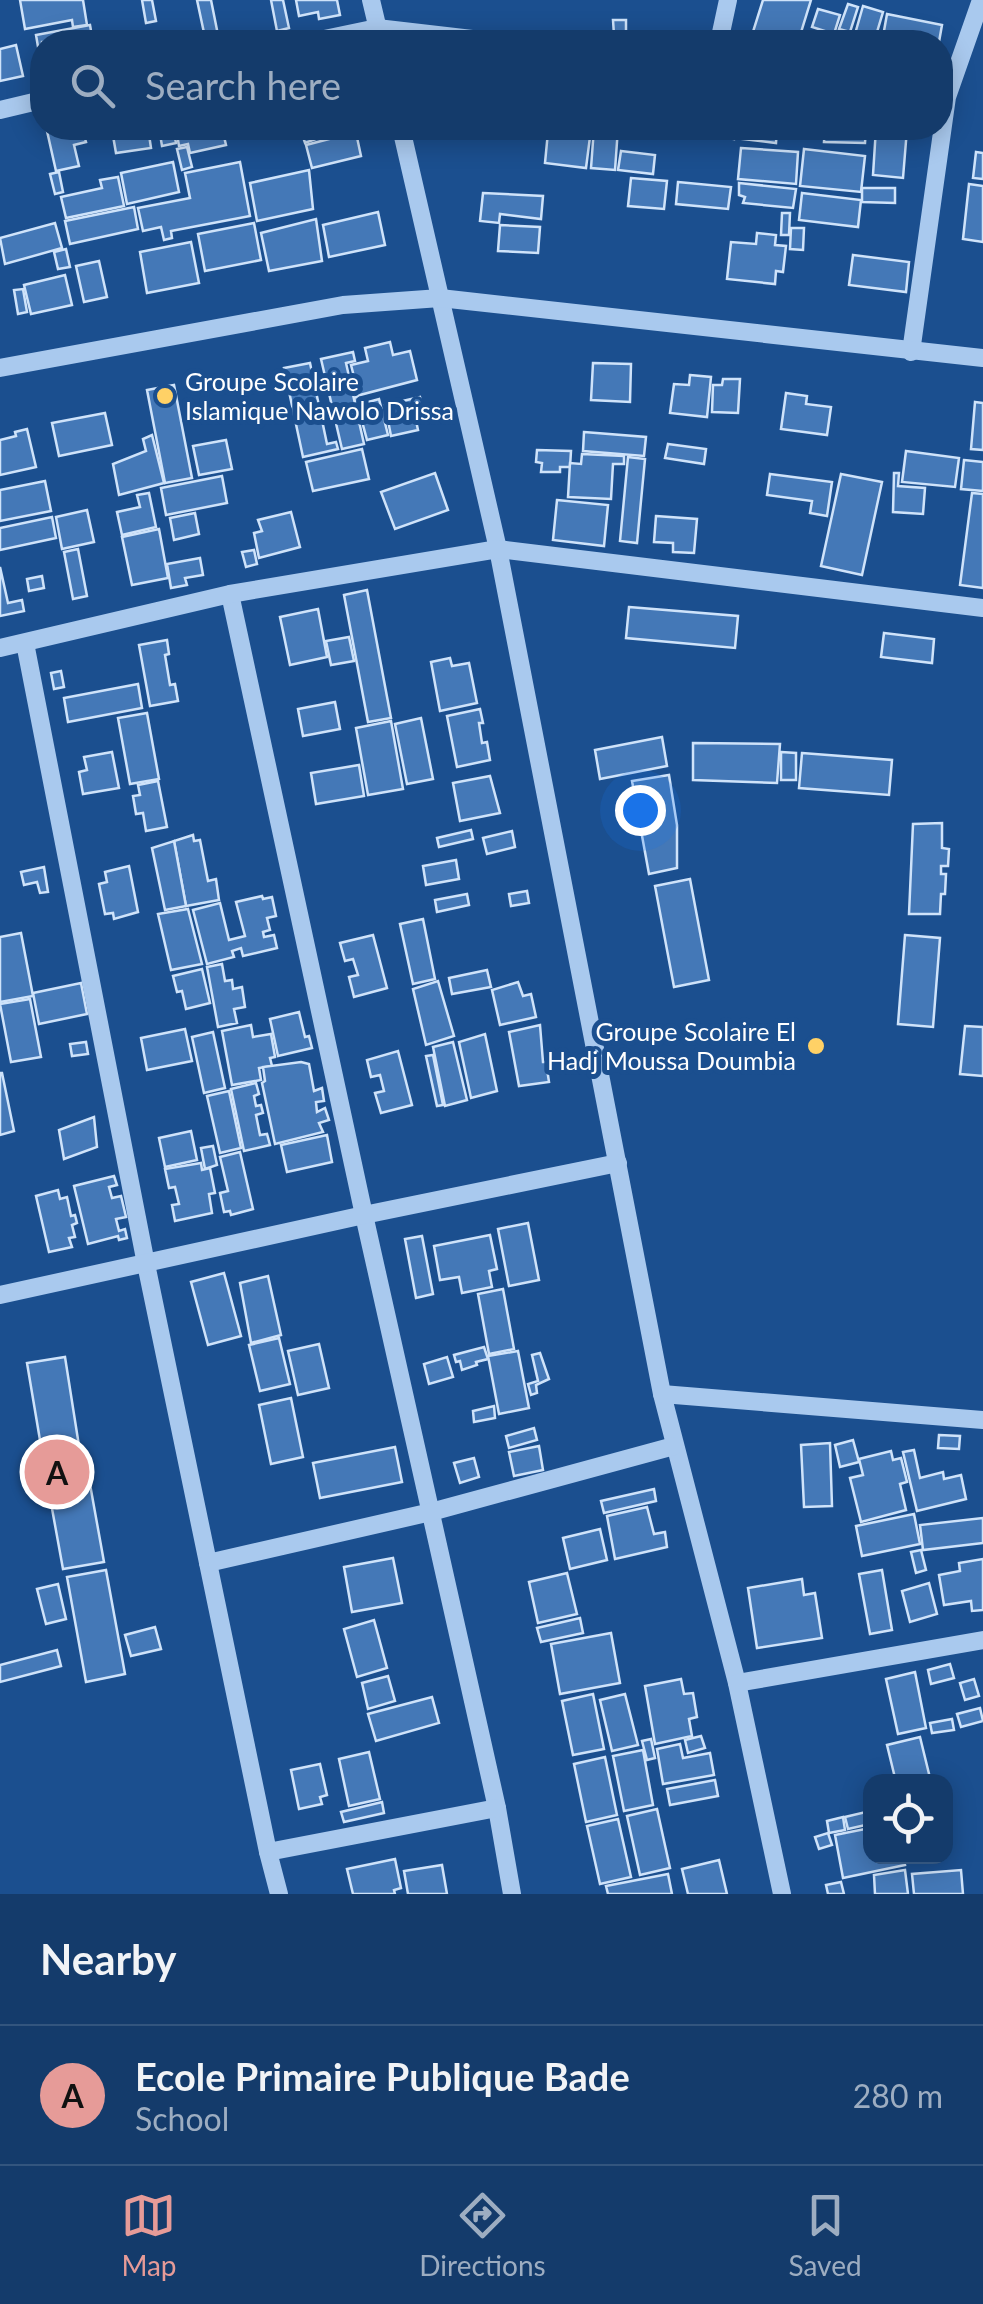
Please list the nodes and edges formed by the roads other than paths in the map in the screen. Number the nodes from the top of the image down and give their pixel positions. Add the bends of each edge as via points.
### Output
1 (371, 0) edge
2 (728, 0) edge
3 (981, 0) edge
4 (378, 30) edge
5 (722, 30) edge
6 (953, 73) edge
7 (30, 103) edge
8 (0, 110) edge
9 (403, 140) edge
10 (938, 140) edge
11 (440, 298) junction
12 (911, 352) junction
13 (983, 358) edge
14 (0, 368) edge
15 (498, 549) junction
16 (230, 594) junction
17 (983, 608) edge
18 (25, 643) junction
19 (0, 648) edge
20 (618, 1163) junction
21 (364, 1215) junction
22 (146, 1264) junction
23 (0, 1295) edge
24 (662, 1394) junction
25 (983, 1420) edge
26 (674, 1446) junction
27 (431, 1512) junction
28 (208, 1563) junction
29 (983, 1640) edge
30 (737, 1683) junction
31 (497, 1808) junction
32 (268, 1852) junction
33 (279, 1894) edge
34 (512, 1894) edge
35 (782, 1894) edge

1 - 4 street
2 - 5 street
3 - 6 street
7 - 8 street
9 - 11 street
10 - 12 street
11 - 12 street
11 - 14 street via 343,305
11 - 15 street
12 - 13 street
15 - 16 street
15 - 17 street
15 - 20 street
16 - 18 street
16 - 21 street
18 - 19 street
18 - 22 street
20 - 21 street
20 - 24 street
21 - 22 street
21 - 27 street
22 - 23 street
22 - 28 street
24 - 25 street
24 - 26 street
26 - 27 street
26 - 30 street
27 - 28 street
27 - 31 street
28 - 32 street
29 - 30 street
30 - 35 street
31 - 32 street
31 - 34 street
32 - 33 street

